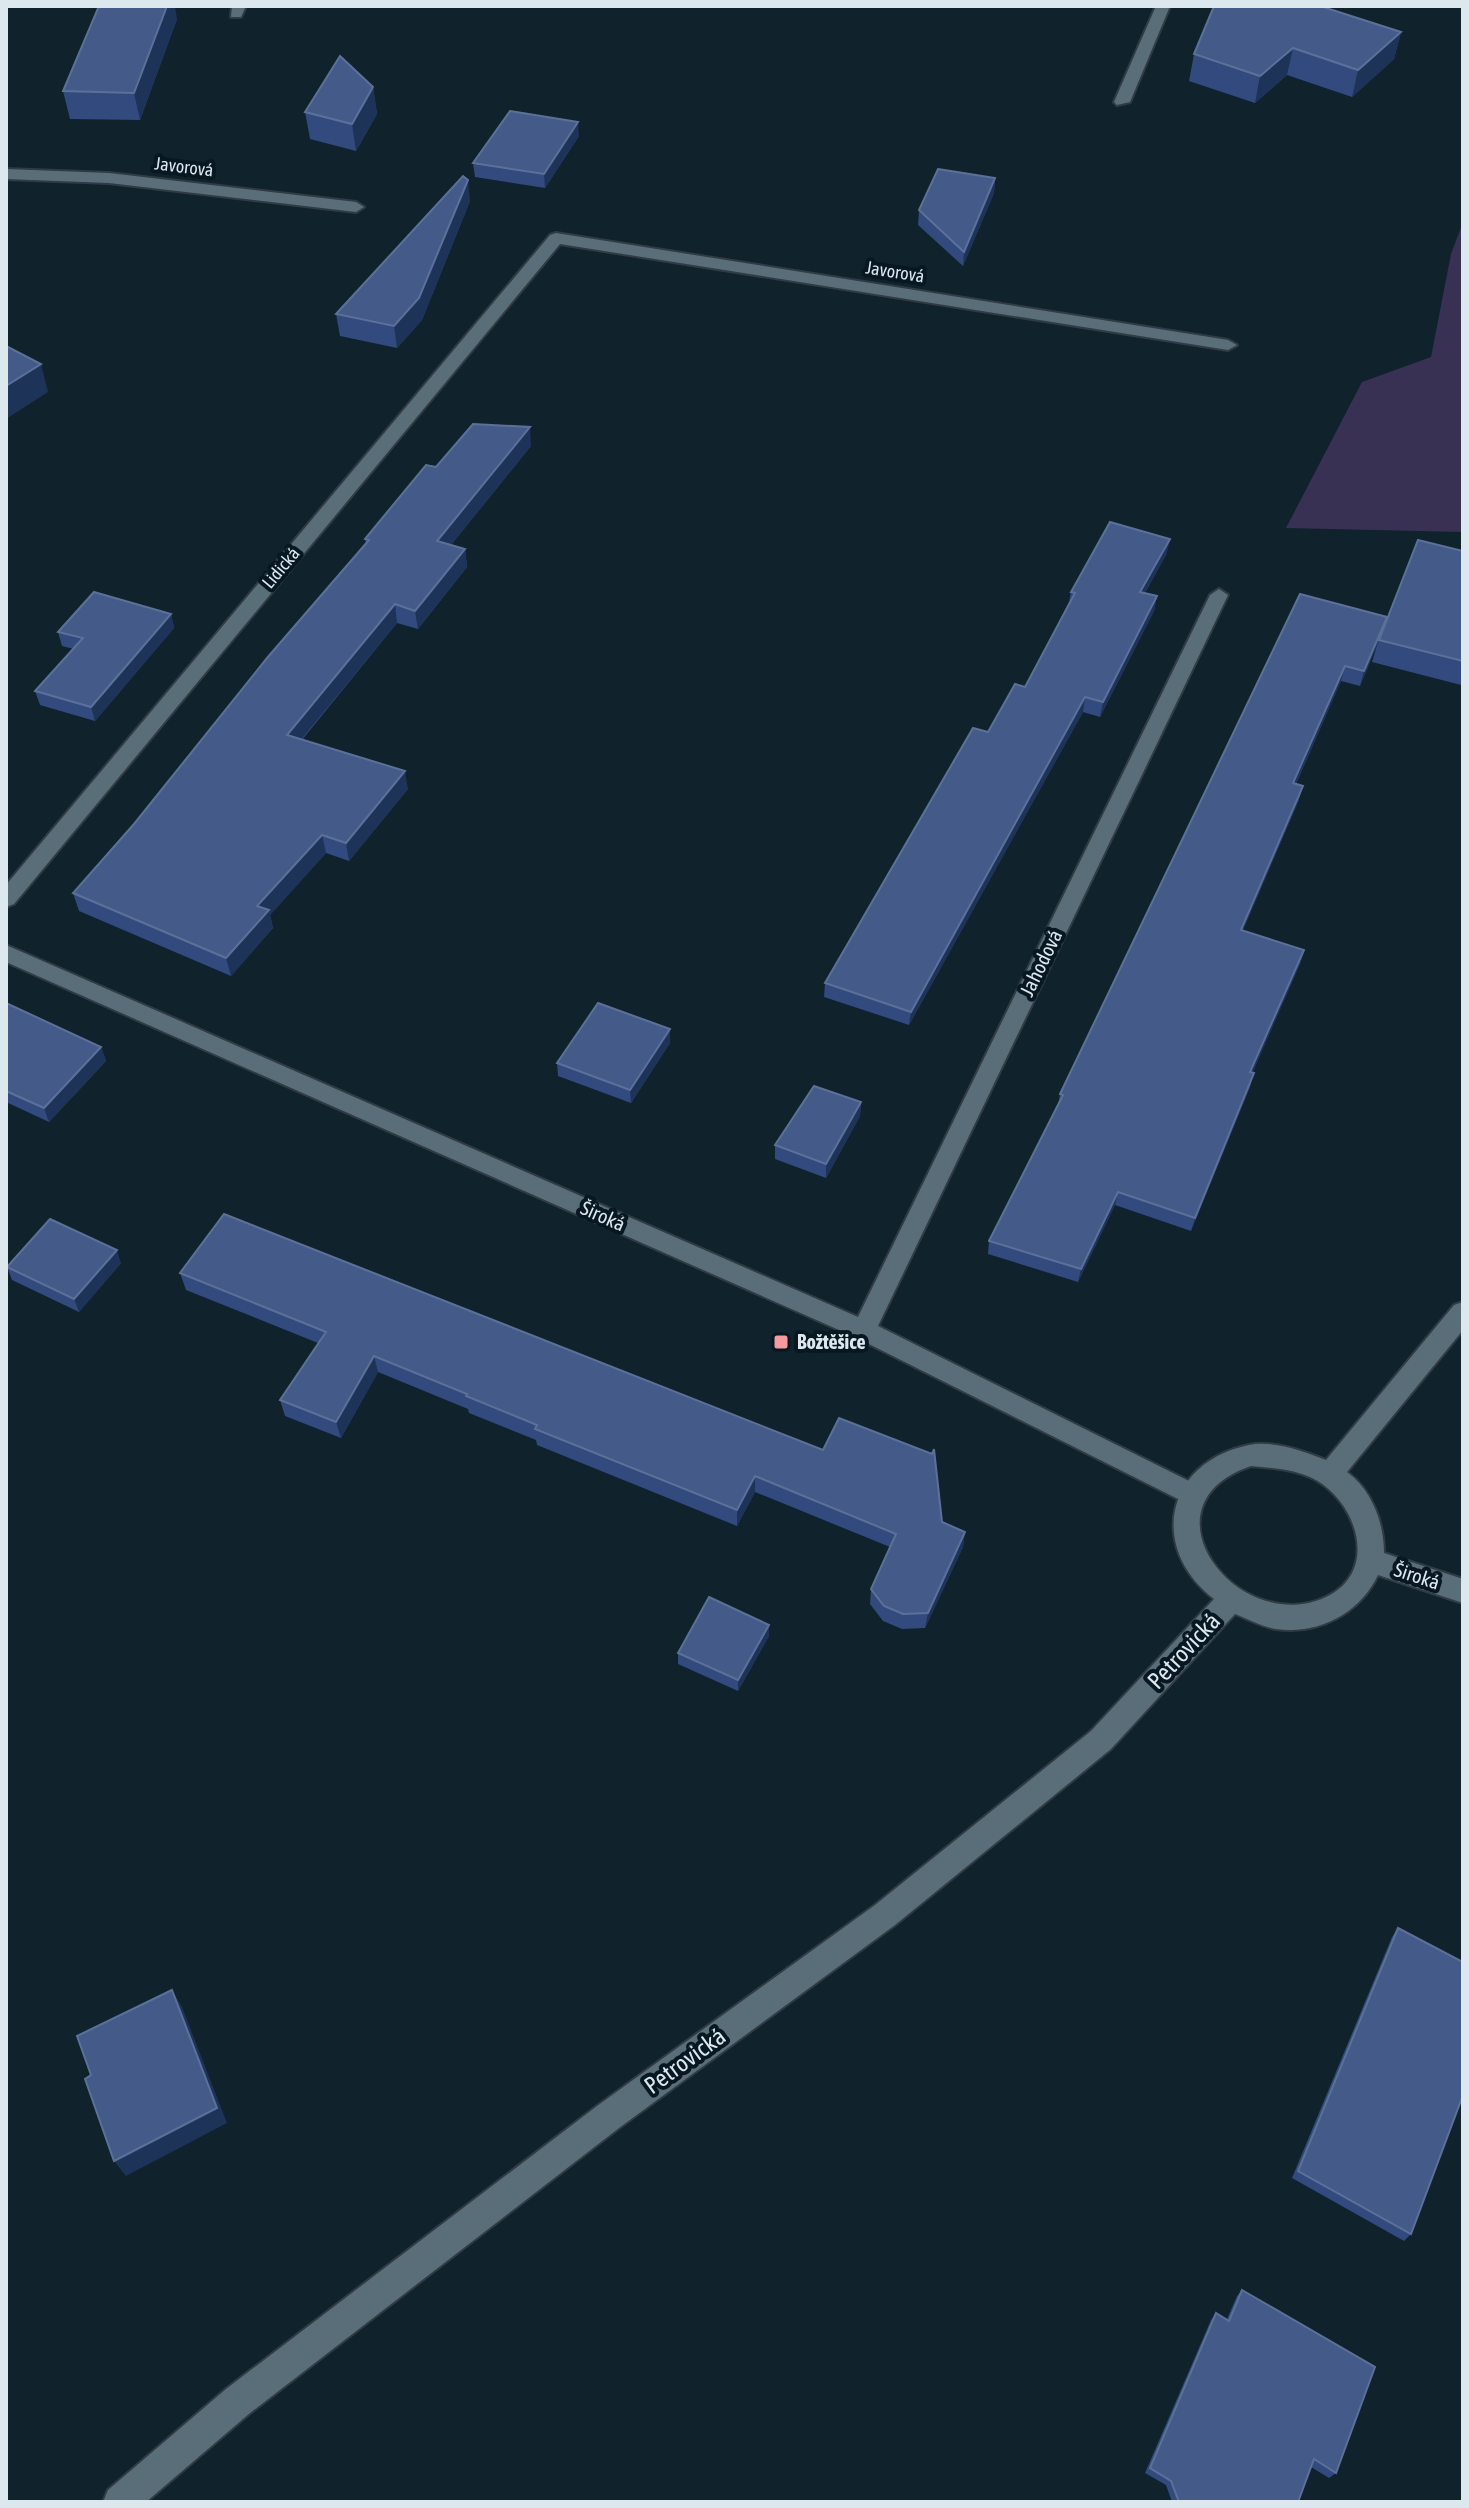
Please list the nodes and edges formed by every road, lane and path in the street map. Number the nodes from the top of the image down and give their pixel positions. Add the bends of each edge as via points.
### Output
1 (1163, 6) edge
2 (1122, 102) dead end
3 (6, 174) edge
4 (356, 207) dead end
5 (556, 238) joint
6 (1228, 345) dead end
7 (1219, 595) dead end
8 (6, 899) edge
9 (6, 953) edge
10 (1463, 1312) edge
11 (864, 1330) junction
12 (1330, 1474) junction
13 (1192, 1495) junction
14 (1372, 1561) junction
15 (1463, 1591) edge
16 (1231, 1600) junction
17 (120, 2502) edge

1 - 2 street
3 - 4 street, Javorová via 109,178
5 - 6 street, Javorová
5 - 8 street, Lidická
7 - 11 street, Jahodová
9 - 11 street, Široká
10 - 12 street
11 - 13 street, Široká
12 - 13 street, Široká via 1292,1458 1251,1455 1216,1469
12 - 14 street, Široká via 1357,1499 1371,1530
13 - 16 street, Široká via 1185,1522 1190,1551 1206,1578
14 - 15 street, Široká
14 - 16 street, Široká via 1360,1589 1334,1609 1313,1615 1266,1615
16 - 17 street, Petrovická via 1089,1750 885,1915 608,2117 238,2401

